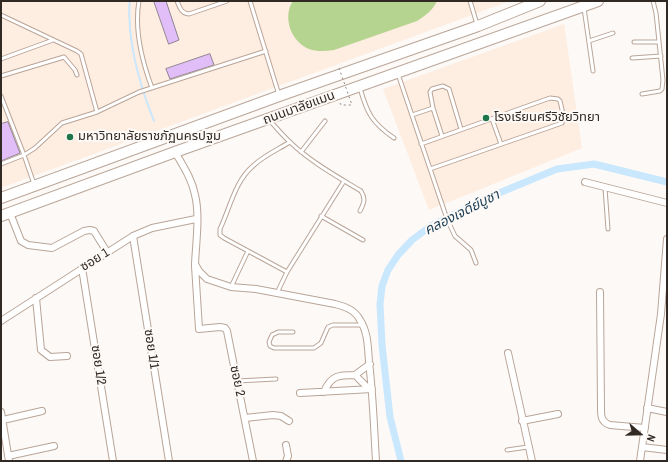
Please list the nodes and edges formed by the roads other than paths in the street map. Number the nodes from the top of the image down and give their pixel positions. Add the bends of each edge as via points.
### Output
1 (139, 1) edge
2 (177, 1) edge
3 (227, 1) edge
4 (250, 1) edge
5 (470, 1) edge
6 (540, 1) edge
7 (598, 1) edge
8 (653, 1) edge
9 (528, 3) edge
10 (584, 6) junction
11 (1, 15) edge
12 (478, 26) junction
13 (613, 33) dead end
14 (53, 40) junction
15 (589, 41) junction
16 (634, 42) dead end
17 (659, 42) junction
18 (266, 51) junction
19 (661, 56) junction
20 (632, 58) dead end
21 (1, 59) edge
22 (594, 71) dead end
23 (398, 73) junction
24 (77, 75) dead end
25 (1, 76) edge
26 (359, 87) junction
27 (150, 88) junction
28 (642, 94) dead end
29 (1, 96) edge
30 (279, 96) junction
31 (433, 108) junction
32 (97, 112) junction
33 (412, 115) junction
34 (268, 119) junction
35 (492, 119) junction
36 (325, 121) dead end
37 (461, 129) junction
38 (442, 136) junction
39 (394, 138) dead end
40 (290, 142) junction
41 (421, 144) junction
42 (501, 144) junction
43 (175, 152) junction
44 (301, 152) junction
45 (24, 156) junction
46 (1, 164) edge
47 (430, 169) junction
48 (344, 181) junction
49 (585, 182) dead end
50 (34, 185) junction
51 (605, 188) junction
52 (1, 198) edge
53 (667, 204) edge
54 (360, 211) dead end
55 (6, 215) edge
56 (321, 216) junction
57 (196, 219) junction
58 (608, 229) dead end
59 (133, 236) junction
60 (667, 239) edge
61 (363, 240) dead end
62 (248, 251) junction
63 (107, 252) junction
64 (195, 264) junction
65 (476, 264) dead end
66 (82, 268) junction
67 (287, 272) junction
68 (231, 287) junction
69 (600, 292) dead end
70 (276, 294) junction
71 (665, 295) edge
72 (36, 298) junction
73 (1, 320) edge
74 (363, 324) junction
75 (293, 332) dead end
76 (508, 353) dead end
77 (67, 356) dead end
78 (370, 364) junction
79 (355, 375) junction
80 (276, 379) dead end
81 (237, 381) junction
82 (371, 389) junction
83 (324, 392) junction
84 (300, 393) dead end
85 (647, 408) junction
86 (42, 411) dead end
87 (1, 412) edge
88 (667, 412) edge
89 (558, 414) dead end
90 (245, 418) junction
91 (3, 420) junction
92 (289, 421) dead end
93 (522, 421) junction
94 (645, 428) junction
95 (286, 445) dead end
96 (54, 446) dead end
97 (528, 447) junction
98 (642, 447) junction
99 (507, 450) dead end
100 (667, 450) edge
101 (8, 459) edge
102 (113, 461) edge
103 (169, 461) edge
104 (253, 461) edge
105 (286, 461) edge
106 (376, 461) edge
107 (532, 461) edge
108 (640, 461) edge

1 - 27 lane via 138,23 142,55
2 - 3 lane via 184,14 189,14
4 - 18 lane
5 - 12 lane
6 - 9 highway, ถนนมาลัยแมน
7 - 10 highway, ถนนมาลัยแมน
8 - 17 lane
9 - 12 highway, ถนนมาลัยแมน
10 - 15 lane
10 - 23 highway, ถนนมาลัยแมน
11 - 14 lane
12 - 30 highway, ถนนมาลัยแมน
13 - 15 lane
14 - 21 lane
14 - 32 lane via 81,54
15 - 22 lane
16 - 17 lane
17 - 19 lane
18 - 27 lane
18 - 30 lane
19 - 20 lane
19 - 28 lane via 662,89
23 - 26 highway, ถนนมาลัยแมน
23 - 33 lane
24 - 25 lane via 64,57
26 - 34 highway, ถนนมาลัยแมน
26 - 39 lane via 365,109 376,124
27 - 32 lane
29 - 45 lane
30 - 50 highway, ถนนมาลัยแมน
31 - 33 lane
31 - 37 lane via 430,91 447,87
31 - 38 lane
32 - 45 lane via 62,124
33 - 41 lane
34 - 40 lane
34 - 43 highway, ถนนมาลัยแมน
35 - 37 lane
35 - 42 lane
35 - 42 lane via 550,98 558,98 560,102 564,118 562,123
36 - 44 lane
37 - 38 lane
38 - 41 lane
40 - 44 lane
40 - 62 lane via 247,172 236,190 220,228 220,235
41 - 47 lane
42 - 47 lane
43 - 55 highway, ถนนมาลัยแมน
43 - 57 street via 188,174 195,194
44 - 48 lane
45 - 46 lane
45 - 50 lane
47 - 65 lane via 447,220 455,236 471,250
48 - 54 lane via 361,191 364,196
48 - 56 lane
49 - 51 street
50 - 52 highway, ถนนมาลัยแมน
51 - 53 street
51 - 58 lane
55 - 63 street via 21,241 28,245 52,248 90,230 94,231
56 - 61 lane
56 - 67 lane
57 - 59 street, ซอย 1 via 152,228
57 - 64 street
59 - 63 street, ซอย 1
59 - 103 street, ซอย 1/1
60 - 71 street
62 - 67 lane
62 - 68 lane
63 - 66 street, ซอย 1
64 - 68 street via 207,279
64 - 81 street, ซอย 2 via 199,329 220,326 225,328
66 - 72 street, ซอย 1
66 - 102 street, ซอย 1/2
67 - 70 lane
68 - 70 street
69 - 94 street via 602,420 610,425
70 - 74 street via 346,307 354,312
71 - 85 street
72 - 73 street, ซอย 1
72 - 77 street via 41,350 50,357
74 - 75 lane via 328,327 321,343 314,348 270,346 272,335 278,332
74 - 78 street
76 - 93 street
78 - 79 street
78 - 82 street
79 - 82 street
79 - 83 street via 333,378
80 - 81 lane
81 - 90 street, ซอย 2
82 - 83 street
82 - 106 street
83 - 84 street
85 - 88 street
85 - 94 street
86 - 91 street
87 - 91 street
89 - 93 street
90 - 92 street via 273,415
90 - 104 street, ซอย 2
91 - 101 street
93 - 97 street
94 - 98 street
95 - 105 street
96 - 101 street
97 - 99 lane
97 - 107 street
98 - 100 street
98 - 108 street

